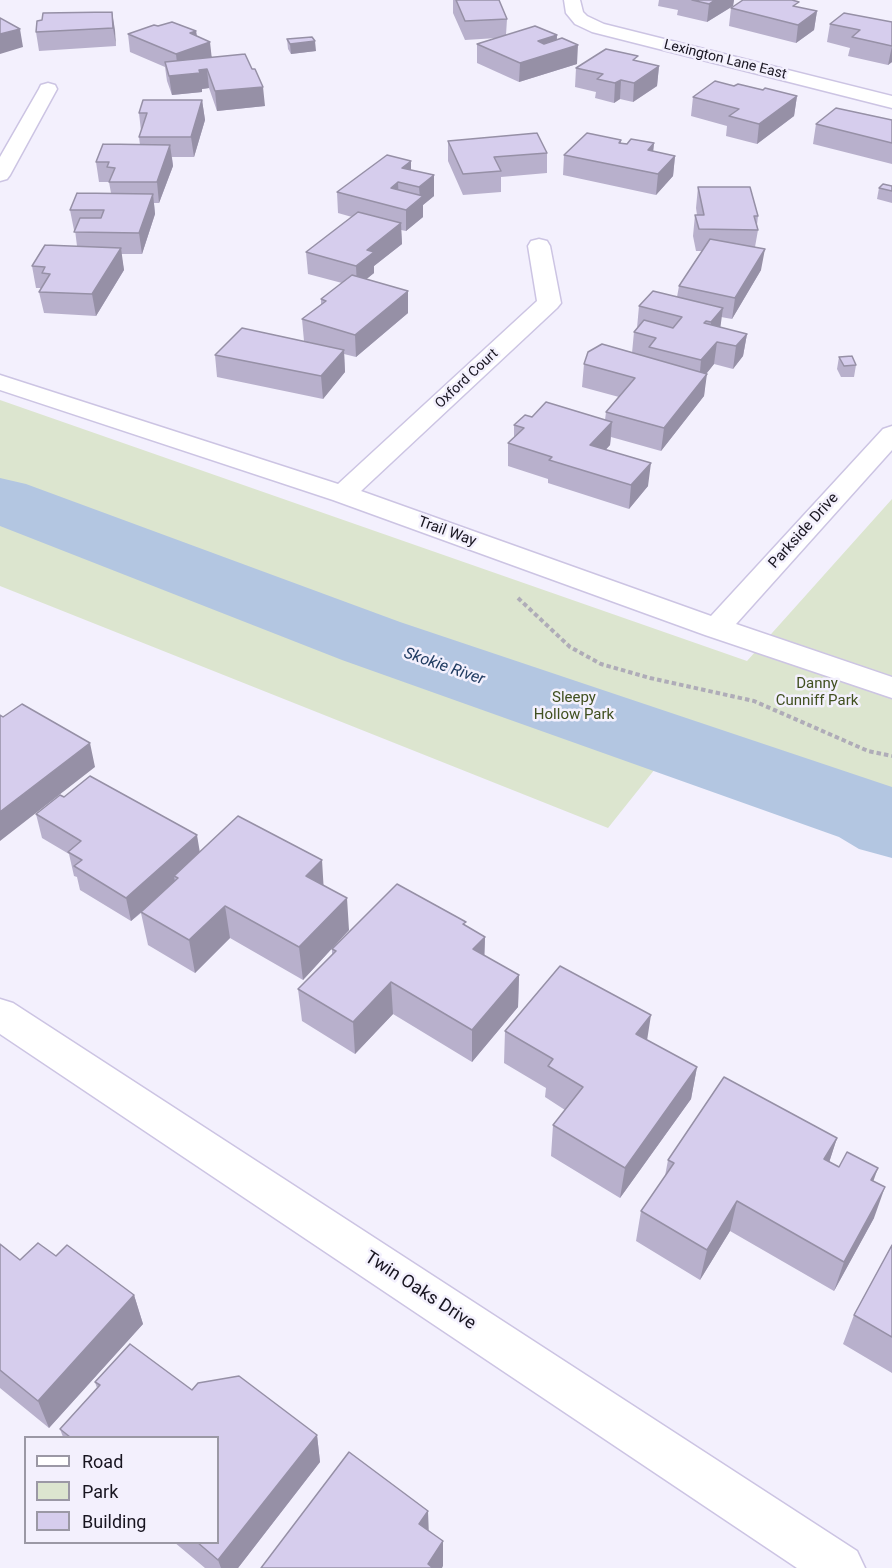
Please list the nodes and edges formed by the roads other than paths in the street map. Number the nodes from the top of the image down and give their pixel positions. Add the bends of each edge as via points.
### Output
1 (573, 0) edge
2 (48, 89) dead end
3 (892, 102) edge
4 (0, 175) edge
5 (538, 246) dead end
6 (0, 381) edge
7 (892, 434) edge
8 (343, 494) junction
9 (716, 628) junction
10 (892, 688) edge
11 (0, 1014) edge
12 (840, 1568) edge

1 - 3 street, Lexington Lane East via 581,20 598,28
2 - 4 street
5 - 8 street, Oxford Court via 549,303
6 - 8 street, Trail Way
7 - 9 street, Parkside Drive
8 - 9 street, Trail Way
9 - 10 street, Trail Way
11 - 12 street, Twin Oaks Drive

